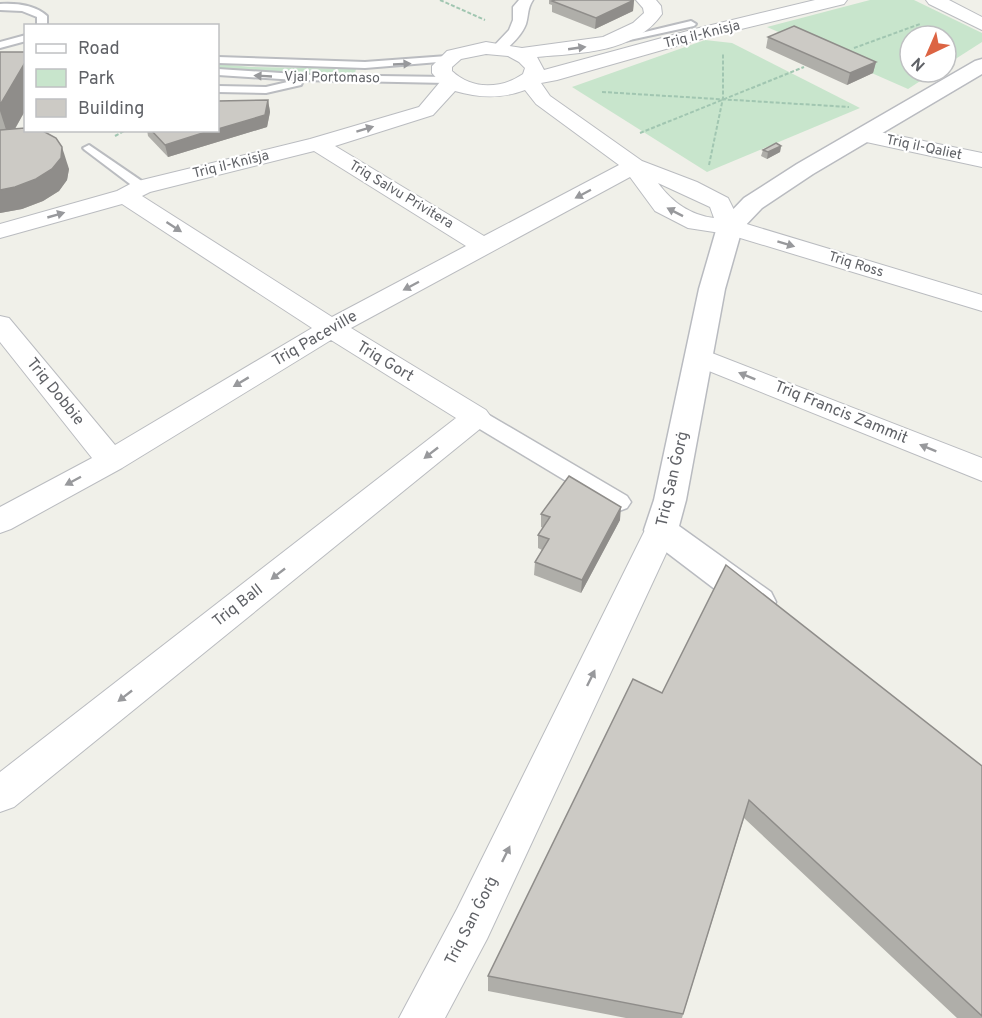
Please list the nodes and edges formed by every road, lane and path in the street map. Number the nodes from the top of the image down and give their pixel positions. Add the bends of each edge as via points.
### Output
1 (440, 0) edge
2 (525, 0) edge
3 (645, 0) edge
4 (838, 0) edge
5 (935, 0) edge
6 (0, 7) edge
7 (956, 11) junction
8 (488, 21) dead end
9 (44, 24) edge
10 (691, 24) dead end
11 (982, 24) edge
12 (722, 29) junction
13 (625, 38) junction
14 (24, 39) edge
15 (0, 45) edge
16 (24, 48) edge
17 (854, 48) dead end
18 (498, 49) junction
19 (519, 54) junction
20 (447, 59) junction
21 (219, 60) edge
22 (982, 65) edge
23 (804, 67) edge
24 (219, 72) edge
25 (318, 78) junction
26 (530, 79) junction
27 (449, 81) junction
28 (219, 89) edge
29 (500, 90) junction
30 (650, 95) dead end
31 (723, 98) junction
32 (543, 100) junction
33 (849, 107) dead end
34 (122, 132) edge
35 (637, 135) dead end
36 (865, 135) junction
37 (110, 139) dead end
38 (317, 144) junction
39 (89, 148) dead end
40 (982, 160) edge
41 (634, 166) junction
42 (689, 187) junction
43 (133, 191) junction
44 (730, 227) junction
45 (0, 231) edge
46 (485, 246) junction
47 (982, 303) edge
48 (0, 324) edge
49 (331, 328) junction
50 (699, 357) junction
51 (477, 417) junction
52 (111, 461) junction
53 (982, 470) edge
54 (619, 502) dead end
55 (0, 521) edge
56 (661, 530) junction
57 (784, 621) edge
58 (0, 795) edge
59 (422, 1018) edge

1 - 8 path
2 - 18 street via 520,7 518,29
3 - 13 street via 652,6 653,14
4 - 12 street, Triq il-Knisja
5 - 7 street
6 - 9 lane via 33,11 42,16
7 - 11 street
7 - 17 path
10 - 13 lane
12 - 26 street, Triq il-Knisja
12 - 31 path
19 -> 13 street via 578,49
14 - 15 lane
15 - 16 lane
18 - 19 street
18 - 20 street via 464,51
19 - 26 street, Triq Ross via 536,68
21 -> 20 lane, Vjal Portomaso via 365,65
20 - 27 street via 442,73
22 - 36 main road, Triq San Ġorġ
23 - 31 path
25 -> 24 lane, Vjal Portomaso
25 - 27 lane, Vjal Portomaso
25 - 28 lane via 266,90
26 - 29 street, Triq il-Knisja
26 - 32 street, Triq Ross
27 - 29 street via 473,90
38 -> 27 street, Triq il-Knisja via 426,111
29 - 32 street, Triq Ross
30 - 31 path
31 - 33 path
31 - 35 path
31 - 42 path via 707,172
32 - 41 street, Triq Ross
34 - 37 path
36 - 40 street, Triq il-Qaliet
36 - 44 main road, Triq San Ġorġ via 753,202
38 - 43 street, Triq il-Knisja
38 - 46 street, Triq Salvu Privitera
39 - 43 lane
41 - 42 street, Triq Ross
44 -> 41 street, Triq Ross via 696,223 663,206
41 -> 46 street, Triq Paceville
42 - 44 street, Triq Ross via 720,203
45 -> 43 street, Triq il-Knisja
43 -> 49 street, Triq Gort
44 -> 47 street, Triq Ross
44 - 50 main road, Triq San Ġorġ via 712,289
46 -> 49 street, Triq Paceville
48 - 52 street, Triq Dobbie
49 - 51 street, Triq Gort
49 -> 52 street, Triq Paceville
53 -> 50 street, Triq Francis Zammit
50 - 56 main road, Triq San Ġorġ
51 - 54 street, Triq Gort
51 -> 58 street, Triq Ball
52 -> 55 street, Triq Paceville
56 - 57 main road
59 -> 56 street, Triq San Ġorġ via 472,924

